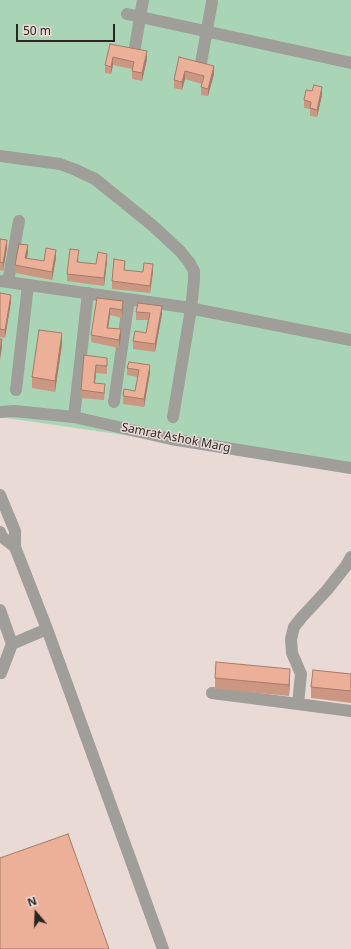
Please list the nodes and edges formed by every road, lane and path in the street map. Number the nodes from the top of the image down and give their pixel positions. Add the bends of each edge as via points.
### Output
1 (143, 0) edge
2 (212, 2) dead end
3 (127, 14) dead end
4 (140, 16) junction
5 (207, 31) junction
6 (135, 47) edge
7 (201, 63) edge
8 (351, 63) edge
9 (0, 156) edge
10 (19, 221) dead end
11 (4, 281) edge
12 (28, 285) junction
13 (88, 294) junction
14 (129, 299) junction
15 (191, 308) junction
16 (351, 340) edge
17 (16, 390) dead end
18 (114, 402) dead end
19 (0, 412) edge
20 (172, 416) dead end
21 (74, 417) junction
22 (351, 468) edge
23 (0, 495) edge
24 (0, 532) edge
25 (15, 547) junction
26 (351, 557) edge
27 (0, 610) edge
28 (47, 629) junction
29 (12, 644) junction
30 (0, 674) edge
31 (212, 693) dead end
32 (298, 704) junction
33 (351, 711) edge
34 (164, 949) edge

1 - 4 street
2 - 5 street
3 - 4 street
4 - 5 street
4 - 6 street
5 - 7 street
5 - 8 street
9 - 15 street via 60,164 95,179 152,225 189,262 194,271
10 - 11 street
11 - 12 street
12 - 13 street
12 - 17 street
13 - 14 street
13 - 21 street
14 - 15 street
14 - 18 street
15 - 16 street
15 - 20 street
19 - 21 street, Samrat Ashok Marg via 14,410
21 - 22 street, Samrat Ashok Marg via 171,438
23 - 25 street via 15,531
24 - 25 street via 2,537
25 - 28 street
26 - 32 street via 327,590 294,627 292,653 301,674
27 - 29 street
28 - 29 street
28 - 34 street
29 - 30 street
31 - 32 street
32 - 33 street

